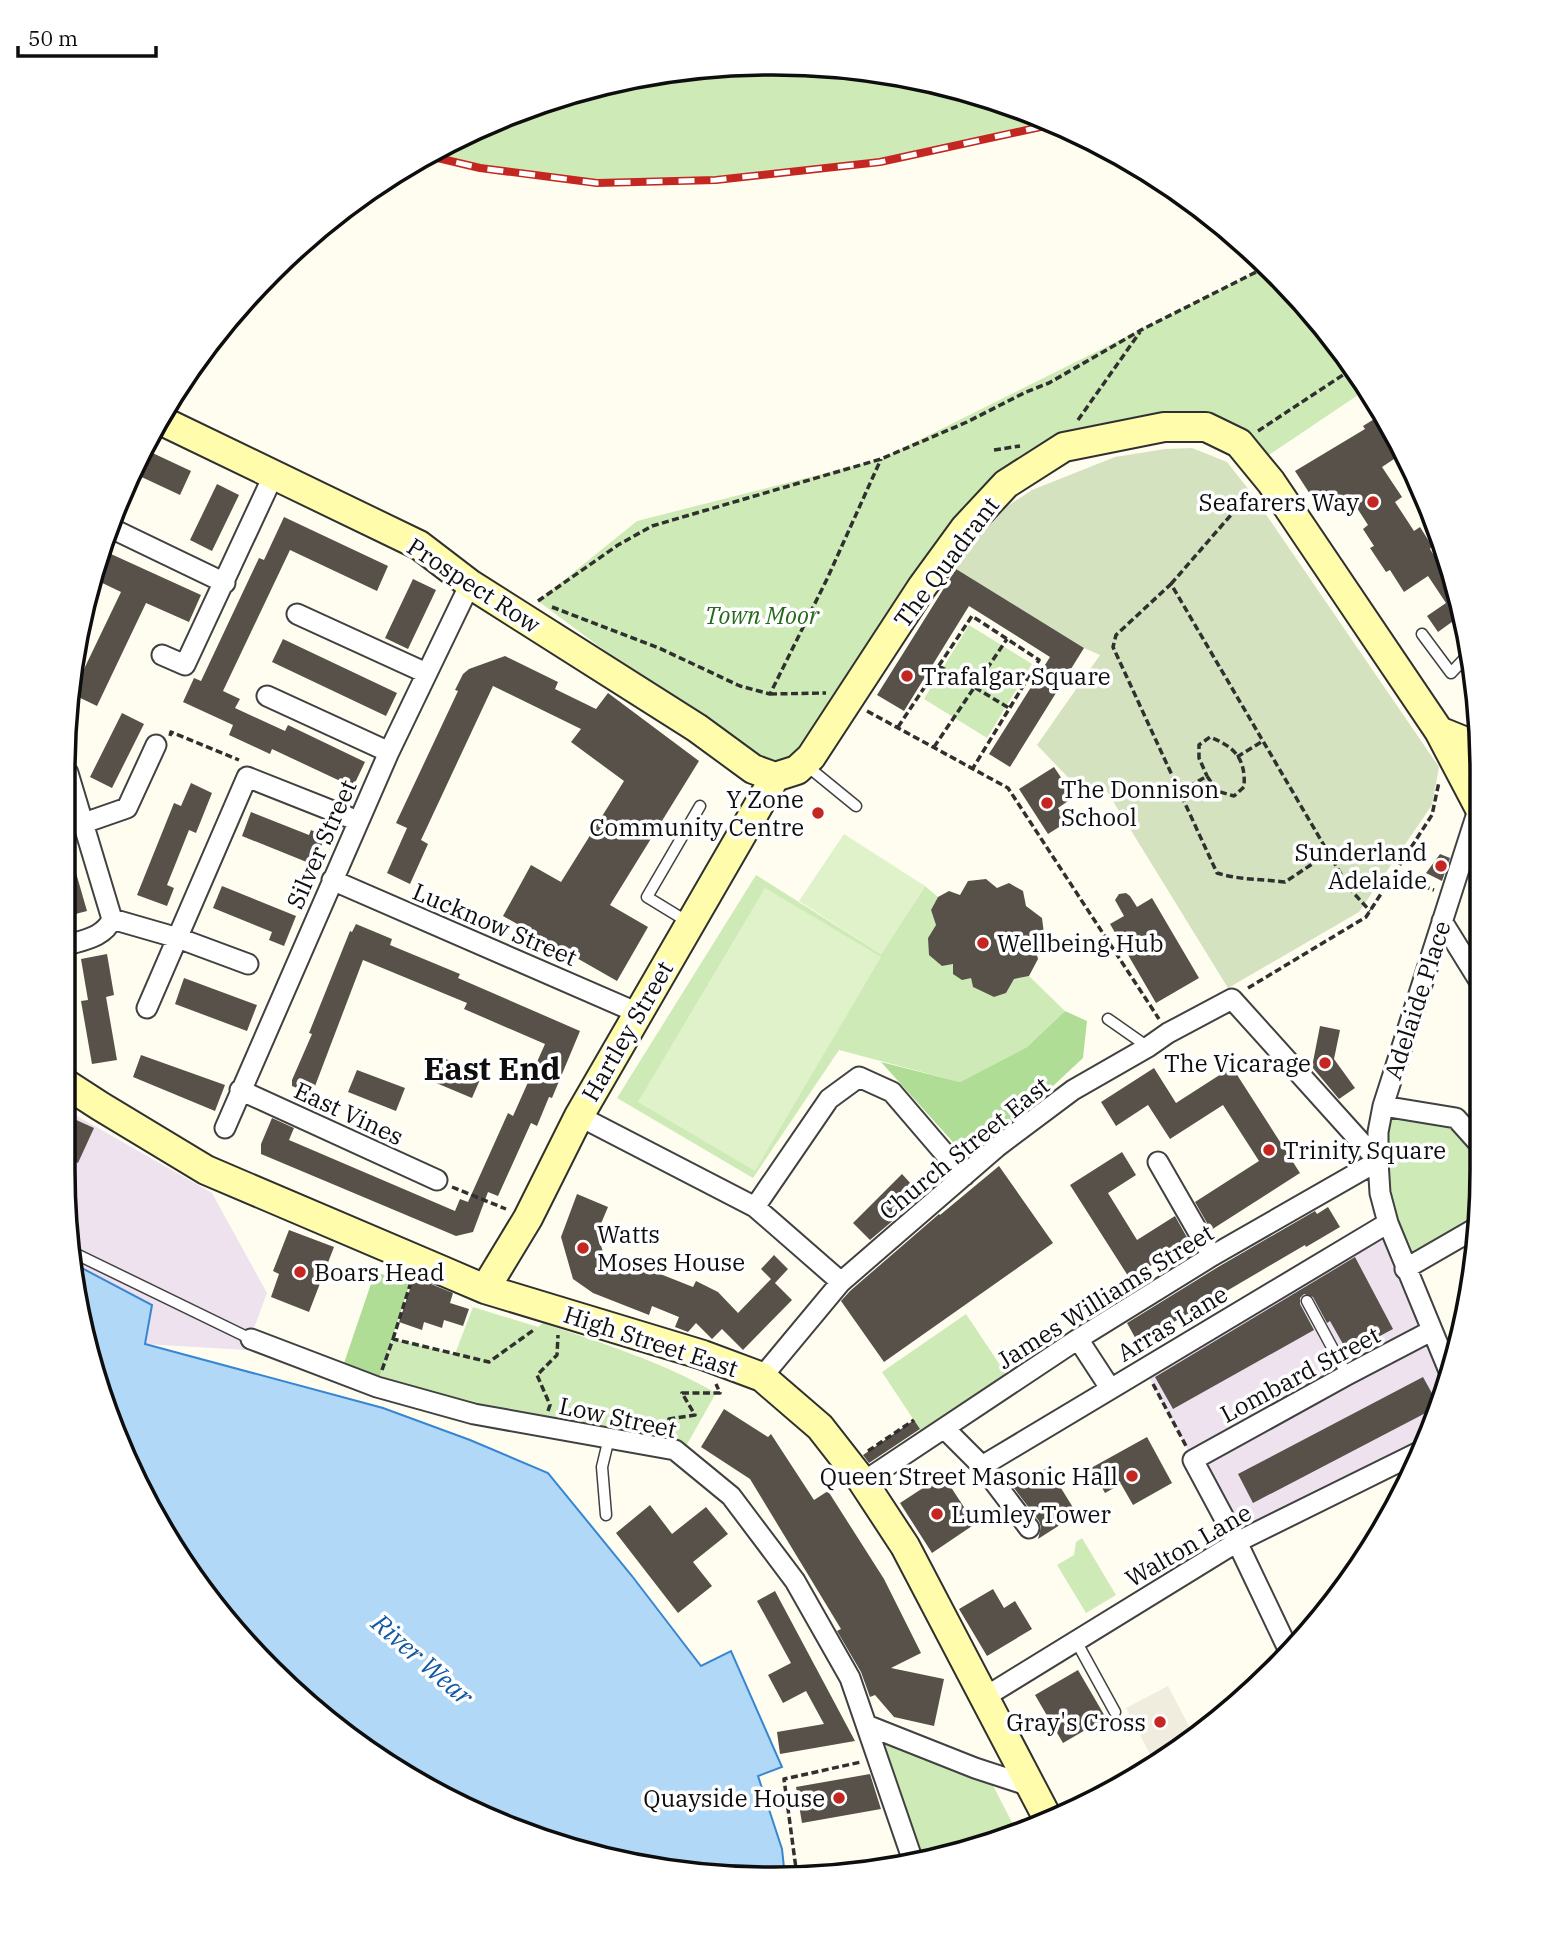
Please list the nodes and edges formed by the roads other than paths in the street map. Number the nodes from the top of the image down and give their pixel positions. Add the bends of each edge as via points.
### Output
1 (169, 424) edge
2 (274, 474) junction
3 (118, 532) edge
4 (225, 583) junction
5 (470, 584) junction
6 (296, 614) dead end
7 (1422, 635) dead end
8 (162, 655) dead end
9 (1461, 663) edge
10 (426, 673) junction
11 (267, 696) dead end
12 (1439, 731) junction
13 (1469, 743) edge
14 (156, 745) road end
15 (389, 752) junction
16 (804, 764) junction
17 (775, 777) junction
18 (1470, 786) edge
19 (75, 795) edge
20 (700, 806) dead end
21 (856, 806) dead end
22 (358, 821) junction
23 (84, 823) junction
24 (1470, 854) edge
25 (332, 880) junction
26 (113, 919) junction
27 (1442, 921) junction
28 (690, 923) junction
29 (178, 938) junction
30 (75, 942) edge
31 (248, 964) dead end
32 (1470, 966) edge
33 (147, 1008) dead end
34 (638, 1013) junction
35 (1108, 1018) dead end
36 (1148, 1047) junction
37 (75, 1089) edge
38 (240, 1090) junction
39 (1383, 1106) junction
40 (579, 1116) junction
41 (225, 1128) dead end
42 (1470, 1134) edge
43 (1158, 1161) dead end
44 (1378, 1161) junction
45 (964, 1176) junction
46 (437, 1180) road end
47 (755, 1207) junction
48 (1388, 1223) junction
49 (1466, 1234) edge
50 (81, 1256) edge
51 (1212, 1256) junction
52 (1405, 1269) junction
53 (841, 1282) junction
54 (485, 1289) junction
55 (1307, 1301) dead end
56 (1431, 1331) junction
57 (251, 1339) joint
58 (1078, 1339) junction
59 (1443, 1359) edge
60 (1347, 1375) junction
61 (762, 1377) junction
62 (1110, 1388) junction
63 (944, 1428) junction
64 (609, 1437) junction
65 (1407, 1458) edge
66 (982, 1466) junction
67 (856, 1473) junction
68 (606, 1515) dead end
69 (1028, 1528) dead end
70 (1237, 1542) junction
71 (1076, 1641) junction
72 (1285, 1642) edge
73 (985, 1697) junction
74 (1115, 1712) dead end
75 (869, 1726) junction
76 (1032, 1787) junction
77 (1044, 1812) edge
78 (911, 1853) edge

1 - 2 street, Prospect Row
2 - 4 street
2 - 5 street, Prospect Row via 419,545
3 - 4 street
4 - 8 street via 185,666
5 - 10 street, Silver Street
5 - 17 street, Prospect Row via 697,728 753,769
6 - 10 street
7 - 9 lane via 1451,673
10 - 15 street, Silver Street
11 - 15 street
12 - 13 street
12 - 16 street, The Quadrant via 1266,475 1239,443 1206,427 1164,427 1064,447 1006,484 965,528 922,587
12 - 18 street, The Quadrant
14 - 23 street via 127,808
15 - 22 street, Silver Street
16 - 17 street, The Quadrant
16 - 21 lane
17 - 28 street, Hartley Street
19 - 23 street
20 - 28 lane via 647,897
22 - 25 street, Silver Street
22 - 29 street via 247,777
23 - 26 street
24 - 27 street, Adelaide Place
25 - 34 street, Lucknow Street
25 - 38 street, Silver Street
26 - 29 street
26 - 30 street via 102,933
27 - 32 street
27 - 39 street, Adelaide Place
28 - 34 street, Hartley Street
29 - 31 street
29 - 33 street
34 - 40 street, Hartley Street
35 - 36 lane
36 - 44 street, Church Street East via 1232,999
36 - 45 street, Church Street East via 1073,1090
37 - 54 street, High Street East via 206,1170
38 - 41 street, Silver Street
38 - 46 street, East Vines
39 - 42 street via 1456,1118
39 - 44 street, Adelaide Place
40 - 47 street
40 - 54 street, Hartley Street via 528,1218
43 - 51 street
44 - 48 street, Adelaide Place
44 - 51 street, James Williams Street
45 - 47 street via 892,1092 859,1077 829,1099
45 - 53 street, Church Street East
47 - 53 street
48 - 52 street, Adelaide Place
48 - 62 street, Arras Lane
49 - 52 street
50 - 57 lane
51 - 58 street, James Williams Street
52 - 56 street, Adelaide Place
53 - 61 street, Church Street East
54 - 61 street, High Street East
55 - 60 lane
56 - 59 street, Adelaide Place
56 - 60 street, Lombard Street
57 - 64 street, Low Street via 377,1387 474,1415
58 - 62 street
58 - 63 street, James Williams Street
60 - 70 street, Lombard Street via 1193,1460
61 - 67 street, High Street East via 820,1427
62 - 66 street, Arras Lane
63 - 66 street
63 - 67 street, James Williams Street
64 - 68 lane via 603,1467
64 - 75 street, Low Street via 675,1450 731,1496 795,1581 850,1678
65 - 70 street, Walton Lane
66 - 69 street
67 - 73 street, High Street East via 905,1546
70 - 71 street, Walton Lane
70 - 72 street
71 - 73 street, Walton Lane
71 - 74 lane
73 - 76 street, High Street East
75 - 76 street
75 - 78 street, Low Street
76 - 77 street, High Street East

